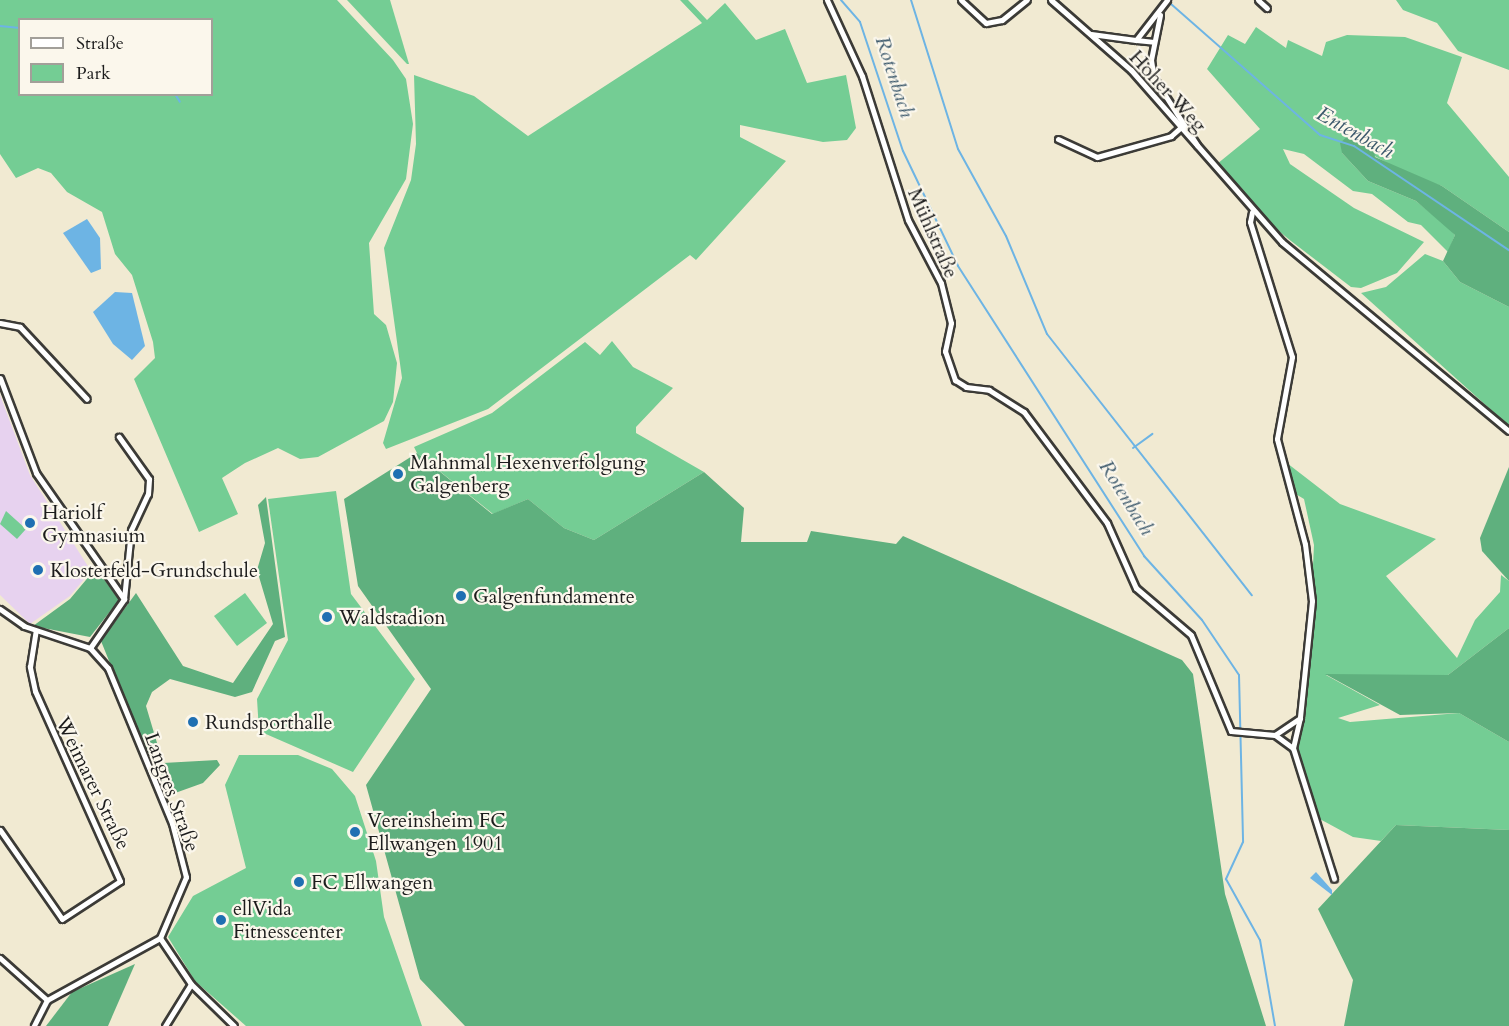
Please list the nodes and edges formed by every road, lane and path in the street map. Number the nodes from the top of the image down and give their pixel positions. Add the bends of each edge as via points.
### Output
1 (827, 0) edge
2 (961, 0) edge
3 (1027, 0) edge
4 (1051, 0) edge
5 (1167, 0) edge
6 (1258, 0) edge
7 (1267, 8) dead end
8 (1160, 15) junction
9 (1083, 32) junction
10 (1136, 40) junction
11 (1154, 42) junction
12 (1180, 127) junction
13 (1058, 139) dead end
14 (1197, 145) junction
15 (1252, 212) junction
16 (0, 323) edge
17 (0, 378) edge
18 (87, 399) dead end
19 (1509, 431) edge
20 (119, 437) dead end
21 (124, 599) junction
22 (0, 609) edge
23 (36, 631) junction
24 (90, 648) junction
25 (1300, 717) junction
26 (1275, 735) junction
27 (1293, 748) junction
28 (0, 830) edge
29 (1334, 879) dead end
30 (160, 938) junction
31 (0, 958) edge
32 (191, 984) junction
33 (47, 1000) junction
34 (34, 1026) edge
35 (165, 1026) edge
36 (234, 1026) edge

1 - 26 street, Mühlstraße via 862,76 908,220 941,283 951,323 945,351 955,380 966,387 989,390 1024,412 1107,524 1136,588 1191,635 1224,724 1236,734
2 - 3 street via 986,22 1002,20
4 - 9 street, Hoher Weg
5 - 8 street
6 - 7 street
8 - 10 street
8 - 11 street
9 - 10 street
9 - 12 street, Hoher Weg via 1131,70
10 - 11 street
11 - 14 street via 1154,78
12 - 13 street via 1171,136 1105,156 1085,155
12 - 14 street, Hoher Weg
14 - 15 street, Hoher Weg
15 - 19 street, Hoher Weg
15 - 25 street via 1250,222 1292,357 1276,439 1305,544 1312,601
16 - 18 street via 20,327
17 - 21 street via 36,473
20 - 21 street via 149,479 148,494 131,530
21 - 24 street
22 - 23 street
23 - 24 street
23 - 28 street, Weimarer Straße via 30,667 35,691 58,750 120,873 120,881 62,919
24 - 30 street, Langres Straße via 108,668 124,704 172,823 186,877
25 - 26 street
25 - 27 street
26 - 27 street
27 - 29 street
30 - 32 street
30 - 33 street
31 - 33 street
32 - 35 street
32 - 36 street
33 - 34 street

